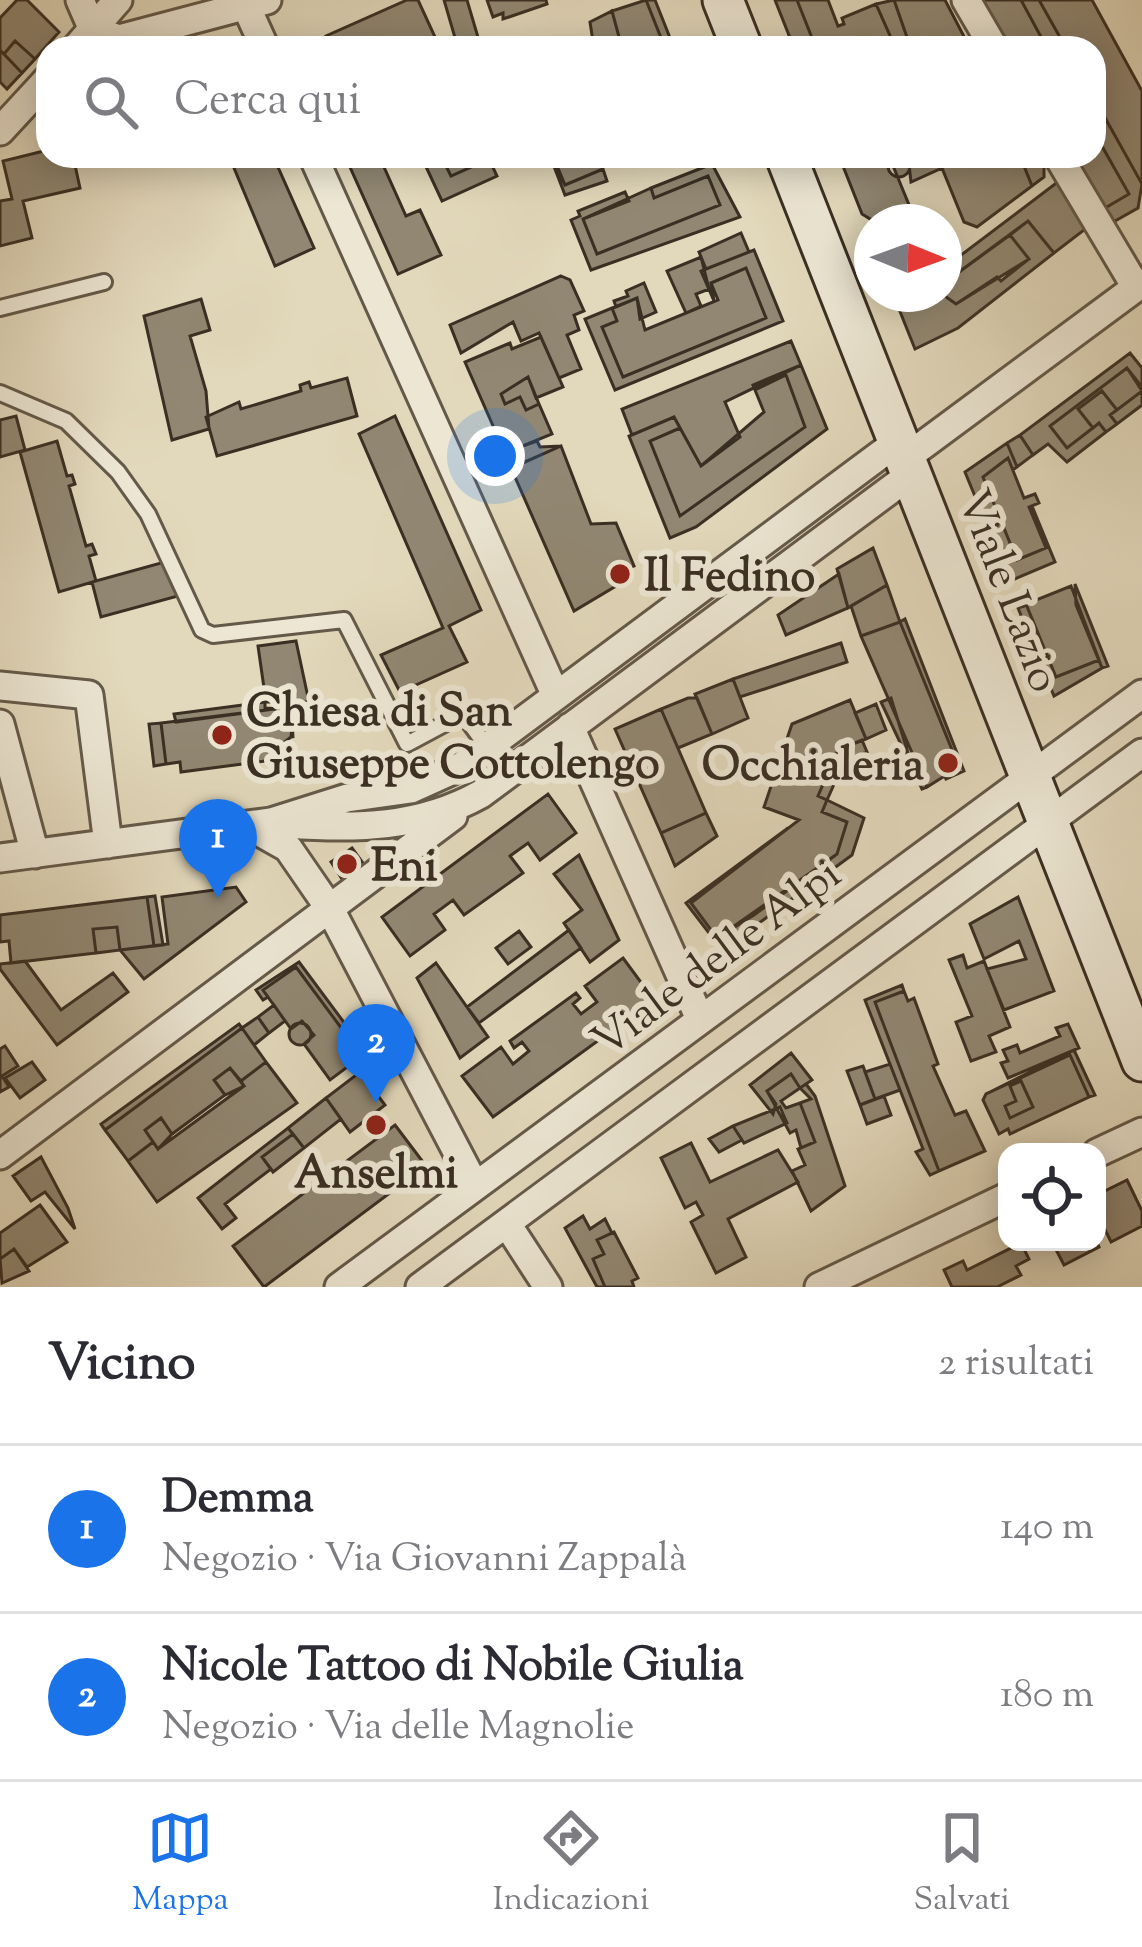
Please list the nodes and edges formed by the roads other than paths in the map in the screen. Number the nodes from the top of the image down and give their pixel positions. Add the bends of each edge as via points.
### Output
1 (80, 0) edge
2 (118, 0) edge
3 (966, 0) edge
4 (256, 3) edge
5 (84, 36) edge
6 (87, 36) edge
7 (130, 36) edge
8 (263, 36) edge
9 (987, 36) edge
10 (36, 93) edge
11 (0, 131) edge
12 (318, 168) edge
13 (791, 168) edge
14 (1066, 168) edge
15 (104, 282) dead end
16 (1139, 285) edge
17 (0, 308) edge
18 (1055, 347) junction
19 (0, 393) edge
20 (883, 398) junction
21 (907, 457) junction
22 (0, 686) edge
23 (1142, 694) edge
24 (556, 696) junction
25 (0, 724) edge
26 (570, 727) junction
27 (487, 748) junction
28 (1142, 754) edge
29 (1032, 774) junction
30 (482, 794) junction
31 (326, 810) junction
32 (1051, 821) junction
33 (260, 824) junction
34 (109, 844) junction
35 (34, 854) junction
36 (0, 859) edge
37 (308, 878) junction
38 (330, 909) junction
39 (801, 944) junction
40 (830, 983) junction
41 (700, 1019) junction
42 (1142, 1061) edge
43 (1142, 1132) edge
44 (1106, 1149) edge
45 (0, 1155) edge
46 (475, 1186) junction
47 (998, 1201) edge
48 (507, 1224) junction
49 (342, 1286) edge
50 (420, 1287) edge
51 (548, 1287) edge
52 (819, 1287) edge

1 - 5 street
2 - 6 street
3 - 9 street
4 - 7 street
4 - 8 street
10 - 11 street
12 - 24 street
13 - 20 street, Viale Lazio
14 - 16 street
15 - 17 lane
16 - 18 street
18 - 20 street via 984,380 922,423 903,422
18 - 21 street
19 - 27 lane via 66,421 118,472 159,534 202,630 344,620 406,743 463,714
20 - 21 street, Viale Lazio
21 - 24 street
21 - 26 street
21 - 29 street, Viale Lazio
22 - 34 street via 89,695
23 - 29 street, Viale delle Alpi
24 - 27 street
25 - 35 street
26 - 30 street
26 - 41 street
27 - 31 street via 434,780
28 - 32 street, Viale delle Alpi
29 - 32 street, Viale Lazio
29 - 39 street, Viale delle Alpi
30 - 31 street via 431,816 352,828
30 - 38 street
31 - 33 street
31 - 37 street
32 - 40 street, Viale delle Alpi
32 - 42 street, Viale Lazio
33 - 34 street
33 - 37 street
34 - 35 street
35 - 36 street
37 - 38 street
38 - 45 street
38 - 46 street
39 - 40 street
39 - 41 street, Viale delle Alpi
40 - 48 street, Viale delle Alpi
41 - 46 street, Viale delle Alpi
43 - 44 street
46 - 49 street, Viale delle Alpi
47 - 52 street
48 - 50 street, Viale delle Alpi
48 - 51 street

